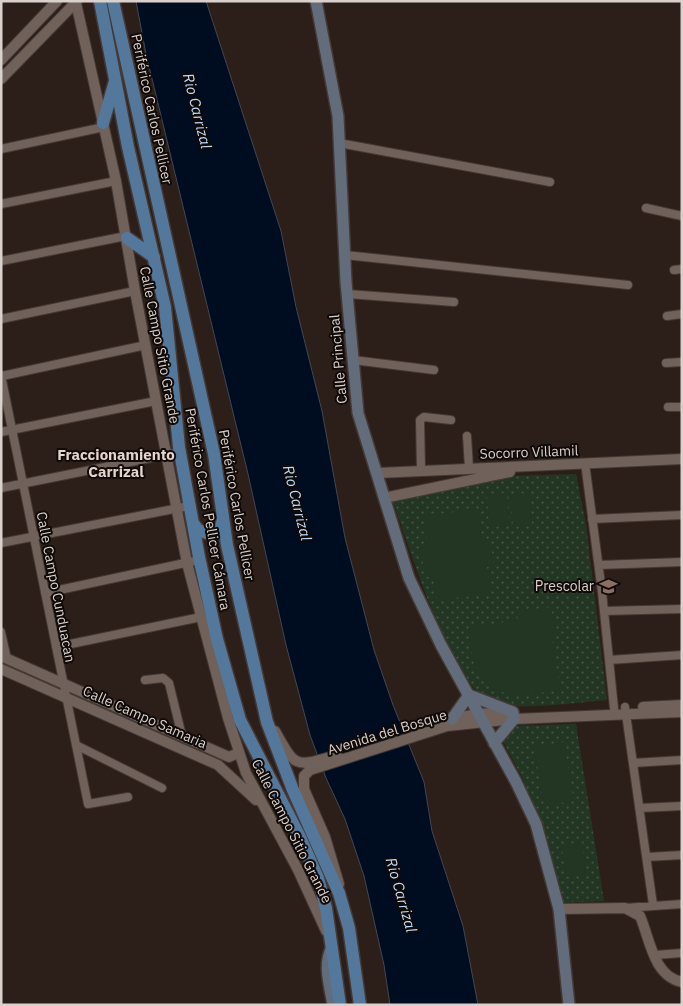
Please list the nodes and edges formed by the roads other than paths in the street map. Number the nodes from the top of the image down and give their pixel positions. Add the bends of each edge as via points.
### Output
1 (57, 1) edge
2 (100, 1) edge
3 (113, 1) edge
4 (316, 1) edge
5 (77, 2) edge
6 (1, 60) edge
7 (115, 78) junction
8 (1, 79) edge
9 (103, 125) junction
10 (338, 143) junction
11 (1, 149) edge
12 (116, 181) junction
13 (550, 182) dead end
14 (1, 204) edge
15 (646, 208) dead end
16 (682, 216) edge
17 (126, 237) junction
18 (345, 255) junction
19 (154, 257) junction
20 (1, 262) edge
21 (628, 285) dead end
22 (135, 291) junction
23 (348, 294) junction
24 (454, 302) dead end
25 (682, 314) edge
26 (667, 316) dead end
27 (1, 319) edge
28 (146, 345) junction
29 (353, 360) junction
30 (682, 362) edge
31 (666, 363) dead end
32 (434, 370) dead end
33 (1, 376) edge
34 (156, 401) junction
35 (682, 406) edge
36 (668, 407) dead end
37 (451, 420) dead end
38 (12, 430) junction
39 (1, 432) edge
40 (467, 436) dead end
41 (180, 452) junction
42 (166, 455) junction
43 (682, 460) edge
44 (682, 464) edge
45 (585, 466) junction
46 (469, 468) junction
47 (421, 470) junction
48 (378, 473) junction
49 (23, 483) junction
50 (1, 488) edge
51 (384, 498) junction
52 (190, 506) junction
53 (176, 508) junction
54 (682, 515) edge
55 (223, 519) junction
56 (592, 519) junction
57 (192, 523) junction
58 (33, 536) junction
59 (1, 543) edge
60 (227, 545) junction
61 (195, 560) junction
62 (682, 562) edge
63 (599, 565) junction
64 (44, 593) junction
65 (682, 609) edge
66 (604, 611) junction
67 (201, 618) junction
68 (1, 632) edge
69 (56, 647) junction
70 (682, 655) edge
71 (4, 658) edge
72 (610, 660) junction
73 (1, 669) edge
74 (145, 680) dead end
75 (63, 684) junction
76 (469, 695) junction
77 (66, 698) junction
78 (263, 705) junction
79 (682, 705) edge
80 (614, 708) junction
81 (625, 711) junction
82 (682, 712) edge
83 (514, 715) junction
84 (480, 717) junction
85 (449, 722) junction
86 (182, 736) junction
87 (494, 743) junction
88 (76, 745) junction
89 (238, 752) junction
90 (682, 760) edge
91 (633, 763) junction
92 (309, 767) junction
93 (162, 788) dead end
94 (128, 797) dead end
95 (682, 806) edge
96 (640, 808) junction
97 (265, 809) junction
98 (682, 855) edge
99 (647, 857) junction
100 (682, 904) edge
101 (653, 905) junction
102 (625, 908) junction
103 (344, 910) junction
104 (559, 910) junction
105 (330, 943) junction
106 (682, 953) edge
107 (655, 955) junction
108 (682, 982) edge
109 (333, 1005) edge
110 (340, 1005) edge
111 (360, 1005) edge
112 (569, 1005) edge

1 - 6 street
2 - 7 main road, Periférico Carlos Pellicer Cámara
3 - 55 main road, Periférico Carlos Pellicer via 214,454
4 - 10 main road, Calle Principal via 338,116
5 - 8 street
5 - 9 street, Calle Campo Sitio Grande
7 - 9 main road
7 - 19 main road, Periférico Carlos Pellicer Cámara
9 - 11 street
9 - 12 street, Calle Campo Sitio Grande
10 - 13 street
10 - 18 main road, Calle Principal
12 - 14 street
12 - 17 street, Calle Campo Sitio Grande
15 - 16 street
17 - 19 main road
17 - 20 street
17 - 22 street, Calle Campo Sitio Grande
18 - 21 street
18 - 23 main road, Calle Principal
19 - 41 main road, Periférico Carlos Pellicer Cámara via 165,307
22 - 27 street
22 - 28 street, Calle Campo Sitio Grande
23 - 24 street
23 - 29 main road, Calle Principal
25 - 26 street
28 - 33 street
28 - 34 street, Calle Campo Sitio Grande
29 - 32 street
29 - 48 main road, Calle Principal via 358,413
30 - 31 street
33 - 38 street, Calle Campo Cunduacan
34 - 38 street
34 - 42 street, Calle Campo Sitio Grande
35 - 36 street
37 - 47 street via 424,417 420,420
38 - 39 street
38 - 49 street, Calle Campo Cunduacan
40 - 46 street
41 - 42 street
41 - 52 main road, Periférico Carlos Pellicer Cámara
42 - 49 street
42 - 53 street, Calle Campo Sitio Grande
43 - 45 street, Socorro Villamil
44 - 45 street, Socorro Villamil
45 - 46 street, Socorro Villamil
45 - 51 street, Socorro Villamil via 504,472
45 - 56 street
46 - 47 street, Socorro Villamil
47 - 48 street, Socorro Villamil
48 - 51 main road, Calle Principal
49 - 50 street
49 - 58 street, Calle Campo Cunduacan
51 - 76 main road, Calle Principal via 409,578
52 - 53 street
52 - 57 main road, Periférico Carlos Pellicer Cámara
53 - 58 street
53 - 61 street, Calle Campo Sitio Grande
54 - 56 street
55 - 57 main road via 221,527 210,534 198,530
55 - 60 main road, Periférico Carlos Pellicer
56 - 63 street
57 - 61 main road, Periférico Carlos Pellicer Cámara
58 - 59 street
58 - 64 street, Calle Campo Cunduacan
60 - 61 main road via 218,538 207,540
60 - 78 main road, Periférico Carlos Pellicer
61 - 64 street
61 - 67 street, Calle Campo Sitio Grande
61 - 105 main road, Periférico Carlos Pellicer Cámara via 240,720 311,860 323,894
62 - 63 street
63 - 66 street
64 - 69 street, Calle Campo Cunduacan
65 - 66 street
66 - 72 street
67 - 69 street
67 - 89 street, Calle Campo Sitio Grande
68 - 71 street
69 - 75 street, Calle Campo Cunduacan
70 - 72 street
71 - 75 street, Calle Campo Samaria
72 - 80 street
73 - 77 street, Calle Campo Samaria
74 - 86 street via 163,678 169,683
75 - 77 street, Calle Campo Cunduacan
75 - 86 street, Calle Campo Samaria
76 - 83 main road
76 - 84 main road, Calle Principal
76 - 85 main road
77 - 88 street, Calle Campo Cunduacan
77 - 97 street, Calle Campo Samaria via 218,765
78 - 92 street via 290,758
78 - 103 main road, Periférico Carlos Pellicer via 274,746 332,873
79 - 81 street, Avenida del Bosque
80 - 81 street, Avenida del Bosque
80 - 83 street, Avenida del Bosque
81 - 82 street, Avenida del Bosque
81 - 83 street, Avenida del Bosque
81 - 91 street
83 - 84 street, Avenida del Bosque
83 - 87 main road
84 - 85 street, Avenida del Bosque
84 - 87 main road, Calle Principal
85 - 92 street, Avenida del Bosque
86 - 89 street, Calle Campo Samaria via 229,757
87 - 104 main road, Calle Principal via 536,824
88 - 93 street
88 - 94 street, Calle Campo Cunduacan via 88,804
89 - 97 street, Calle Campo Sitio Grande
90 - 91 street
91 - 96 street
92 - 103 street via 304,776 304,789 330,850
95 - 96 street
96 - 99 street
97 - 105 street, Calle Campo Sitio Grande via 298,870
98 - 99 street
99 - 101 street
100 - 101 street
101 - 102 street
102 - 104 street
102 - 107 street via 640,916
103 - 111 main road, Periférico Carlos Pellicer
104 - 112 main road, Calle Principal
105 - 109 main road via 327,968
105 - 110 main road, Periférico Carlos Pellicer Cámara
106 - 107 street
107 - 108 street via 659,967 673,980

